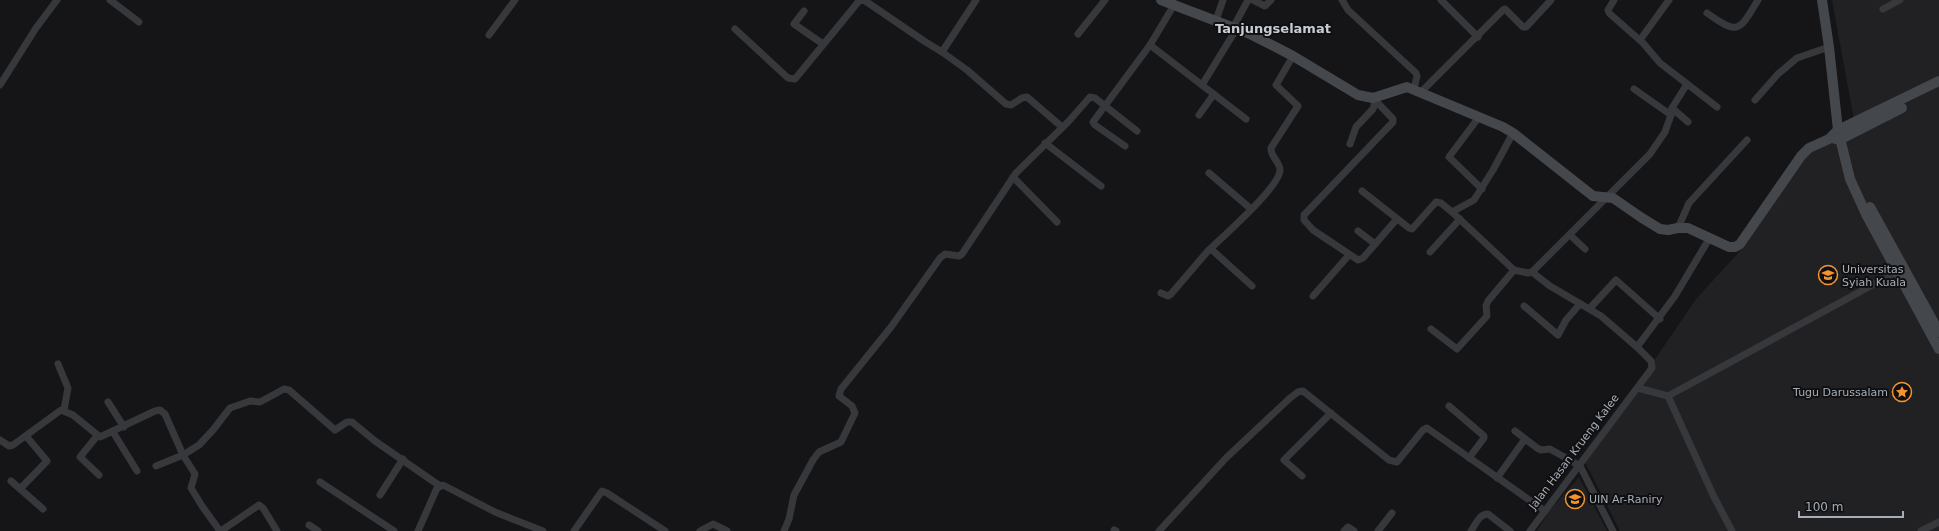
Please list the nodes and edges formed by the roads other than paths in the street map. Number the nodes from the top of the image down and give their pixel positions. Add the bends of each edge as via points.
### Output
1 (57, 0) edge
2 (110, 0) edge
3 (515, 0) edge
4 (976, 0) edge
5 (1105, 0) edge
6 (1161, 0) edge
7 (1223, 0) edge
8 (1248, 0) edge
9 (1253, 0) edge
10 (1271, 0) edge
11 (1342, 0) edge
12 (1442, 0) edge
13 (1551, 0) edge
14 (1614, 0) edge
15 (1669, 0) edge
16 (1758, 0) edge
17 (1822, 0) edge
18 (1900, 0) edge
19 (858, 1) edge
20 (1174, 5) junction
21 (1883, 9) dead end
22 (804, 11) dead end
23 (1707, 13) dead end
24 (1216, 20) junction
25 (139, 22) dead end
26 (1236, 27) junction
27 (735, 29) dead end
28 (1078, 34) dead end
29 (489, 35) dead end
30 (1478, 37) junction
31 (1640, 40) junction
32 (823, 44) junction
33 (1150, 45) junction
34 (1830, 47) junction
35 (942, 52) junction
36 (1293, 56) junction
37 (1939, 81) edge
38 (1687, 84) junction
39 (0, 85) edge
40 (1202, 85) junction
41 (1939, 88) edge
42 (1634, 89) dead end
43 (1417, 91) junction
44 (1214, 94) junction
45 (1374, 100) junction
46 (1755, 100) dead end
47 (1104, 105) junction
48 (1717, 107) dead end
49 (1671, 111) junction
50 (1198, 115) dead end
51 (1479, 117) junction
52 (1246, 119) dead end
53 (1688, 122) dead end
54 (1062, 126) junction
55 (1137, 131) dead end
56 (1841, 131) junction
57 (1513, 133) junction
58 (1747, 140) dead end
59 (1045, 143) junction
60 (1350, 144) dead end
61 (1125, 146) dead end
62 (1209, 173) dead end
63 (1013, 177) junction
64 (1101, 186) dead end
65 (1482, 188) junction
66 (1362, 191) dead end
67 (1607, 197) junction
68 (1251, 209) junction
69 (1452, 212) junction
70 (1460, 219) junction
71 (1396, 220) junction
72 (1057, 222) dead end
73 (1678, 228) junction
74 (1358, 231) dead end
75 (1570, 235) junction
76 (1709, 239) junction
77 (1375, 244) junction
78 (1211, 249) junction
79 (1585, 249) dead end
80 (1430, 252) dead end
81 (1349, 255) junction
82 (1514, 270) junction
83 (1901, 270) junction
84 (1532, 272) junction
85 (1252, 286) dead end
86 (1161, 293) dead end
87 (1313, 296) dead end
88 (1580, 304) junction
89 (1524, 306) dead end
90 (1590, 308) junction
91 (1660, 319) junction
92 (1431, 329) dead end
93 (1939, 332) edge
94 (1637, 347) junction
95 (1939, 349) edge
96 (58, 364) dead end
97 (1638, 388) junction
98 (1668, 396) junction
99 (108, 402) dead end
100 (1449, 406) dead end
101 (64, 410) junction
102 (1331, 413) junction
103 (124, 427) junction
104 (1515, 431) dead end
105 (113, 432) junction
106 (26, 436) junction
107 (97, 436) junction
108 (1525, 439) junction
109 (0, 440) edge
110 (183, 455) junction
111 (1469, 458) junction
112 (403, 459) junction
113 (156, 466) dead end
114 (1580, 466) junction
115 (137, 471) dead end
116 (99, 475) dead end
117 (1302, 476) dead end
118 (1497, 478) junction
119 (11, 481) dead end
120 (320, 482) dead end
121 (440, 486) junction
122 (20, 489) junction
123 (380, 495) dead end
124 (43, 509) dead end
125 (1545, 512) junction
126 (1392, 513) dead end
127 (1939, 522) edge
128 (309, 525) dead end
129 (526, 528) edge
130 (221, 531) edge
131 (277, 531) edge
132 (318, 531) edge
133 (394, 531) edge
134 (418, 531) edge
135 (543, 531) edge
136 (574, 531) edge
137 (665, 531) edge
138 (700, 531) edge
139 (727, 531) edge
140 (784, 531) edge
141 (1158, 531) edge
142 (1344, 531) edge
143 (1354, 531) edge
144 (1378, 531) edge
145 (1471, 531) edge
146 (1510, 531) edge
147 (1530, 531) edge
148 (1613, 531) edge
149 (1732, 531) edge
150 (1922, 531) edge

1 - 39 street
2 - 25 street
3 - 29 street
4 - 35 street
5 - 28 street
6 - 20 street
7 - 24 street
8 - 26 street
9 - 10 street via 1265,6
11 - 43 street via 1348,10 1416,73
12 - 30 street
13 - 30 street via 1526,27 1505,9
14 - 31 street via 1608,10 1609,13
15 - 31 street
16 - 23 street via 1742,24 1734,28 1726,27
17 - 34 street
18 - 21 street
19 - 32 street
19 - 35 street via 865,1
20 - 24 street
20 - 33 street
22 - 32 street via 794,24
24 - 26 street
26 - 36 street
26 - 40 street
27 - 32 street via 791,80 795,79
30 - 43 street
31 - 38 street via 1660,63
33 - 40 street
33 - 47 street
34 - 46 street via 1797,58 1778,74
34 - 56 street
35 - 54 street via 1009,106 1027,97
36 - 45 street via 1358,95
36 - 68 street via 1276,85 1297,104 1298,108 1271,148 1280,168 1279,174 1264,196
37 - 56 street
38 - 48 street
38 - 49 street
40 - 44 street
41 - 56 street
42 - 49 street
43 - 45 street via 1402,88
43 - 51 street
44 - 50 street
44 - 52 street
45 - 60 street via 1373,109 1356,127
45 - 81 street via 1393,122 1304,215 1305,222 1312,230
47 - 54 street via 1090,97
47 - 55 street
47 - 61 street via 1094,123
49 - 53 street
49 - 67 street via 1666,132 1650,154
51 - 57 street
51 - 65 street via 1449,158
54 - 59 street
56 - 76 street via 1808,148 1739,245 1729,247
56 - 83 street via 1858,183
57 - 65 street
57 - 67 street via 1589,194
58 - 73 street via 1689,203
59 - 63 street
59 - 64 street
62 - 68 street
63 - 72 street
63 - 140 street via 962,254 945,254 940,258 891,327 841,389 839,396 852,406 855,413 841,442 819,452 813,460 794,494
65 - 69 street via 1473,201
66 - 71 street
67 - 73 street via 1613,198 1660,229
67 - 75 street
68 - 78 street
69 - 70 street
69 - 71 street via 1436,202 1412,228
70 - 80 street
70 - 82 street
71 - 77 street
73 - 76 street via 1688,228
74 - 77 street
75 - 79 street
75 - 84 street
76 - 91 street
77 - 81 street via 1360,260
78 - 85 street
78 - 86 street via 1168,296
81 - 87 street
82 - 84 street
82 - 92 street via 1488,301 1487,316 1457,348
83 - 93 street
83 - 95 street
83 - 98 street
84 - 88 street, Jalan Hasan Krueng Kalee
88 - 89 street via 1566,320 1558,335
88 - 90 street, Jalan Hasan Krueng Kalee
90 - 91 street via 1616,280
90 - 94 street, Jalan Hasan Krueng Kalee
91 - 94 street
94 - 97 street, Jalan Hasan Krueng Kalee via 1651,361 1652,368
96 - 101 street via 68,388
97 - 98 street
97 - 114 street, Jalan Hasan Krueng Kalee
98 - 149 street
99 - 103 street
100 - 111 street via 1484,436
101 - 106 street via 58,411
101 - 107 street
102 - 111 street via 1389,460 1396,462 1422,430 1427,428
102 - 117 street via 1284,460
102 - 141 street via 1303,391 1298,392 1226,458
103 - 105 street
103 - 110 street via 155,411 163,411
104 - 108 street
105 - 107 street
105 - 115 street
106 - 109 street via 11,446
106 - 122 street via 48,461
107 - 116 street via 80,457
108 - 114 street via 1541,450 1550,449
108 - 118 street
110 - 112 street via 204,440 230,408 250,401 263,401 286,389 335,430 347,422 352,422
110 - 113 street
110 - 130 street via 195,474 191,487 194,494
111 - 118 street
112 - 121 street
112 - 123 street
114 - 125 street, Jalan Hasan Krueng Kalee
114 - 148 street
118 - 125 street
119 - 122 street
120 - 133 street
121 - 129 street via 443,485
121 - 134 street
122 - 124 street
125 - 147 street, Jalan Hasan Krueng Kalee
126 - 144 street
127 - 150 street
128 - 132 street
129 - 135 street
130 - 131 street via 259,506 263,508
136 - 137 street via 602,491
138 - 139 street via 713,524
142 - 143 street via 1348,527
145 - 146 street via 1481,516 1488,514

